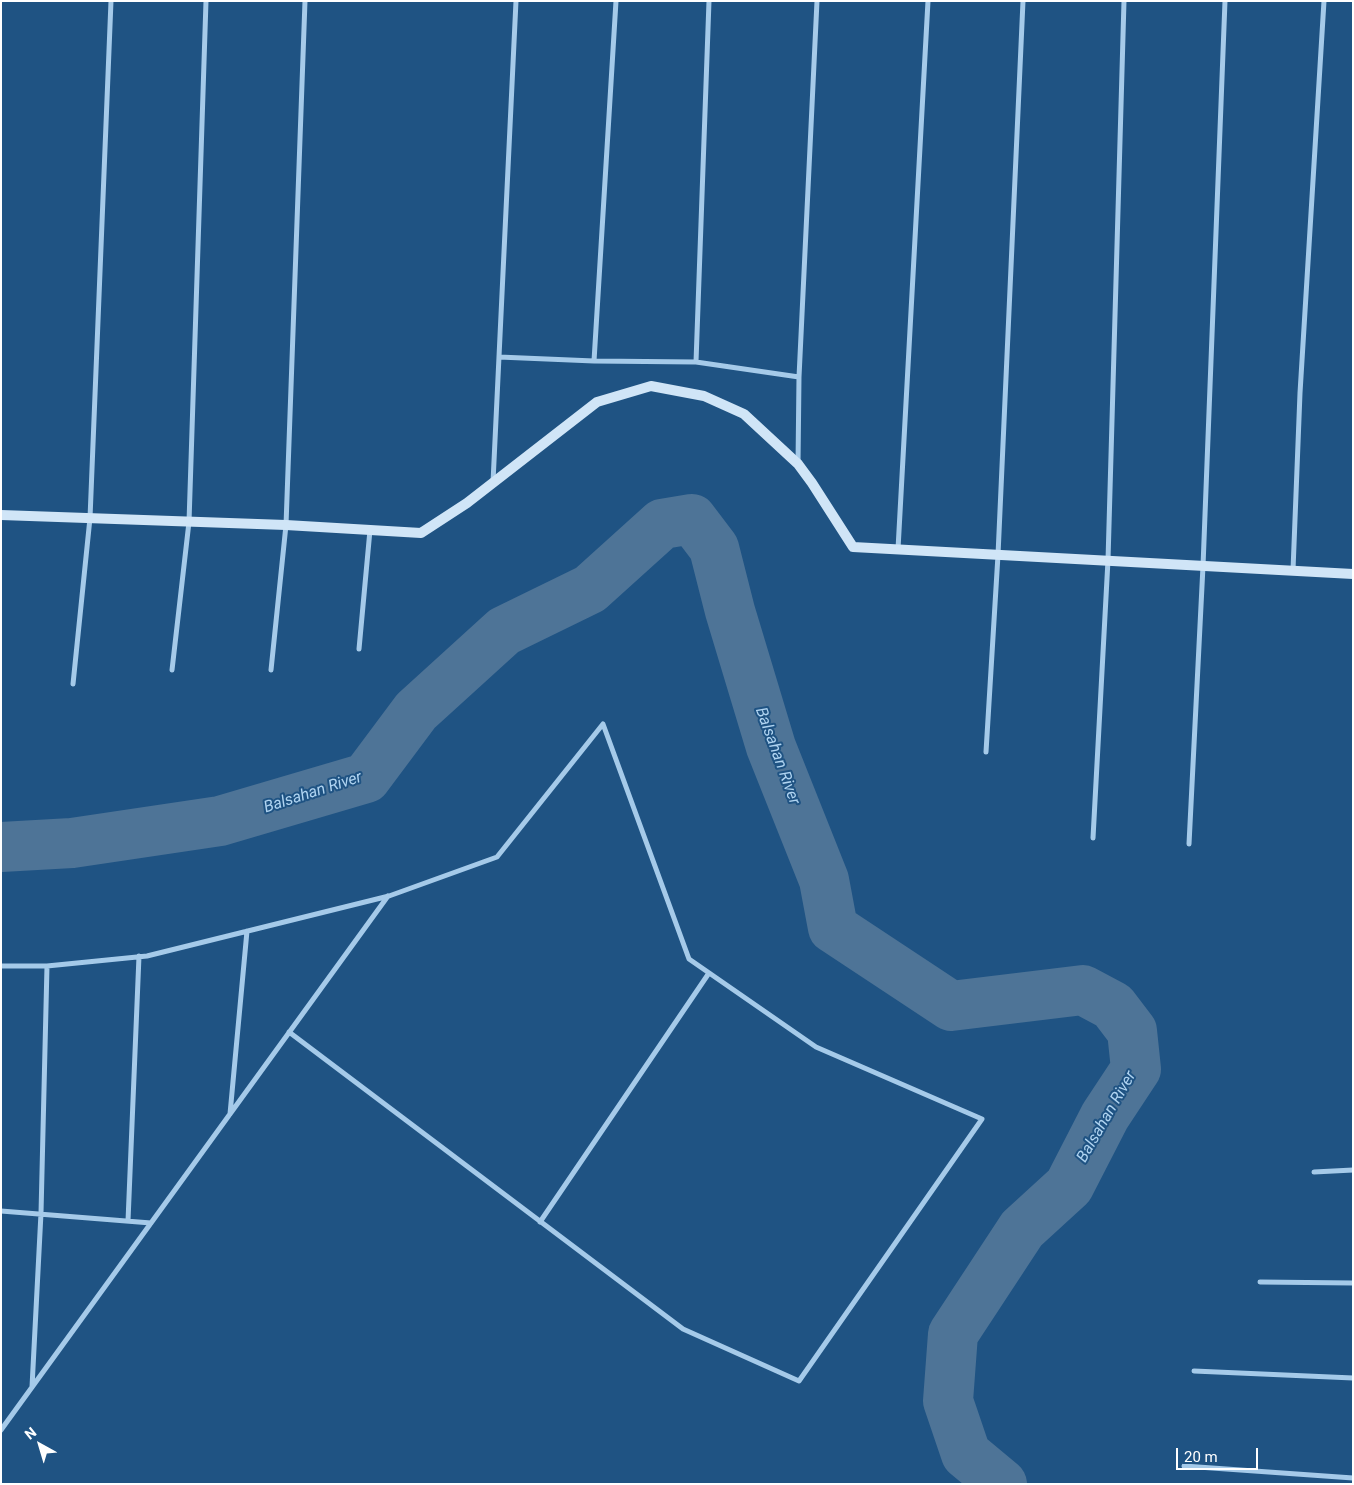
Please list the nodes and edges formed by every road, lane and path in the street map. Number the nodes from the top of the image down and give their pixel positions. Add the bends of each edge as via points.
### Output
1 (111, 1) edge
2 (206, 1) edge
3 (305, 1) edge
4 (516, 1) edge
5 (616, 1) edge
6 (709, 1) edge
7 (817, 1) edge
8 (928, 1) edge
9 (1023, 1) edge
10 (1124, 1) edge
11 (1225, 1) edge
12 (1324, 1) edge
13 (499, 357) junction
14 (594, 361) junction
15 (696, 362) junction
16 (799, 377) junction
17 (798, 464) junction
18 (493, 483) junction
19 (1, 515) edge
20 (90, 518) junction
21 (189, 522) junction
22 (286, 525) junction
23 (370, 530) junction
24 (898, 549) junction
25 (998, 554) junction
26 (1108, 560) junction
27 (1203, 566) junction
28 (1293, 570) junction
29 (1353, 574) edge
30 (359, 649) dead end
31 (172, 670) dead end
32 (271, 670) dead end
33 (74, 684) dead end
34 (986, 752) dead end
35 (1093, 838) dead end
36 (1189, 844) dead end
37 (389, 896) junction
38 (247, 931) junction
39 (139, 956) junction
40 (1, 966) edge
41 (48, 966) junction
42 (709, 973) junction
43 (289, 1032) junction
44 (230, 1114) junction
45 (1353, 1170) edge
46 (1314, 1172) dead end
47 (1, 1211) edge
48 (40, 1213) junction
49 (128, 1222) junction
50 (540, 1222) junction
51 (152, 1223) junction
52 (1260, 1282) dead end
53 (1353, 1282) edge
54 (1194, 1371) dead end
55 (1353, 1378) edge
56 (32, 1387) junction
57 (1, 1430) edge
58 (1184, 1466) dead end
59 (1353, 1478) edge

1 - 20 street
2 - 21 street
3 - 22 street
4 - 13 street
5 - 14 street
6 - 15 street
7 - 16 street
8 - 24 street
9 - 25 street
10 - 26 street
11 - 27 street
12 - 28 street
13 - 14 street
13 - 18 street
14 - 15 street
15 - 16 street
16 - 17 street
17 - 18 street via 744,414 704,396 651,386 597,402
17 - 24 street via 853,547
18 - 23 street via 467,504 420,533
19 - 20 street
20 - 21 street
20 - 33 street
21 - 22 street
21 - 31 street
22 - 23 street
22 - 32 street
23 - 30 street
24 - 25 street
25 - 26 street
25 - 34 street
26 - 27 street
26 - 35 street
27 - 28 street
27 - 36 street
28 - 29 street
37 - 38 street
37 - 42 street via 497,857 603,724 689,959
37 - 43 street
38 - 39 street
38 - 44 street
39 - 41 street
39 - 49 street
40 - 41 street
41 - 48 street
42 - 50 street
42 - 50 street via 816,1047 982,1119 799,1382 683,1329
43 - 44 street
43 - 50 street
44 - 51 street
45 - 46 street
47 - 48 street
48 - 49 street
48 - 56 street
49 - 51 street
51 - 56 street
52 - 53 street
54 - 55 street
56 - 57 street
58 - 59 street

